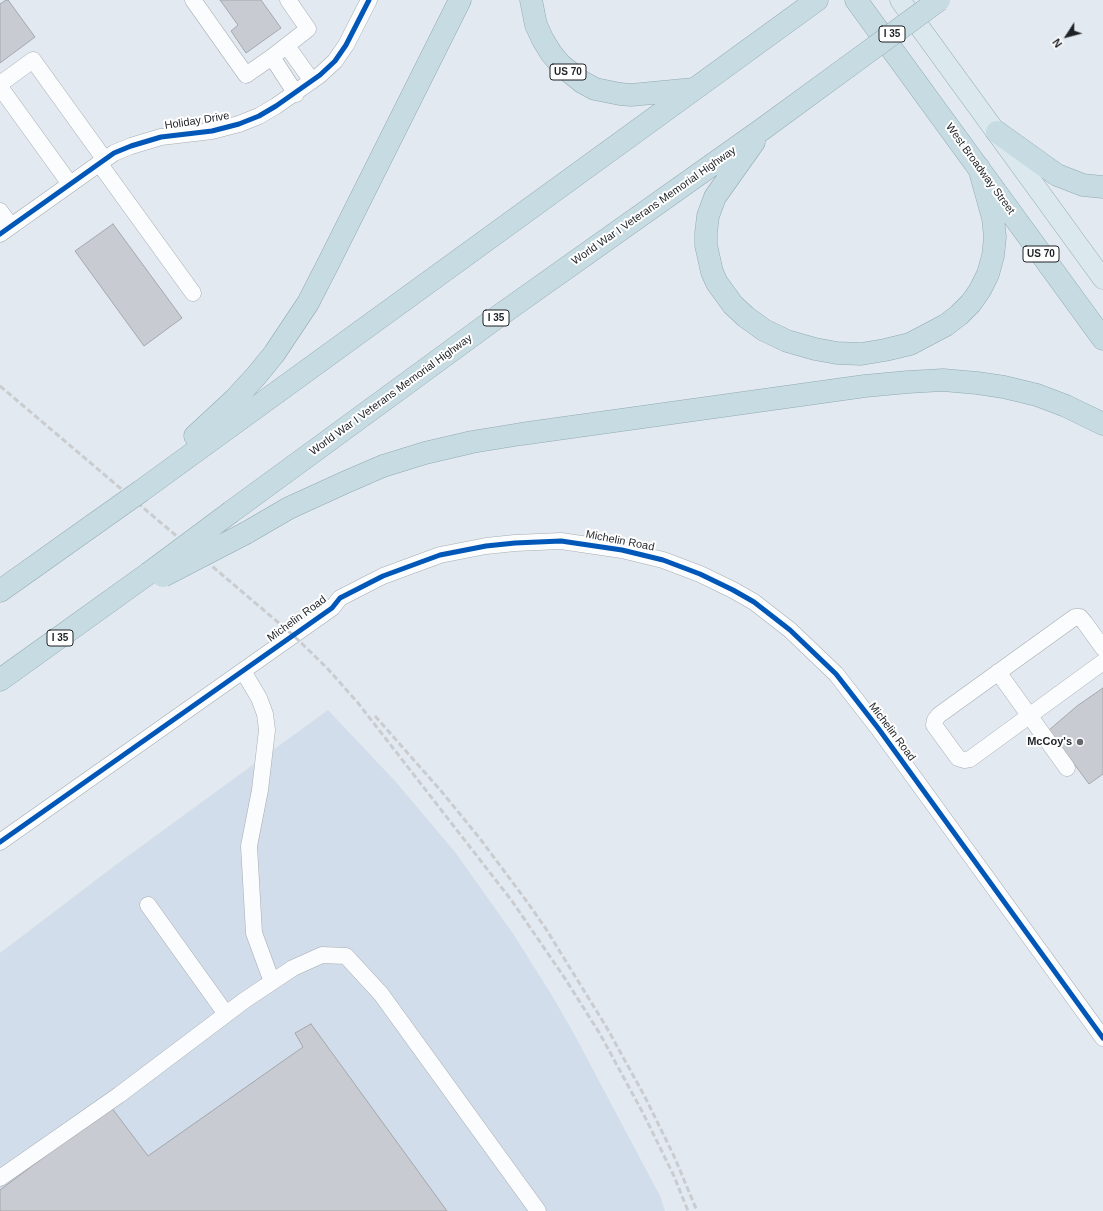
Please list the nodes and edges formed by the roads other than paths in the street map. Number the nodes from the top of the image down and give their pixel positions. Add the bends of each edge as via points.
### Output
1 (193, 0) edge
2 (288, 0) edge
3 (369, 0) edge
4 (460, 0) edge
5 (531, 0) edge
6 (856, 0) edge
7 (900, 0) edge
8 (939, 0) edge
9 (812, 4) edge
10 (287, 46) junction
11 (272, 57) junction
12 (312, 81) junction
13 (0, 84) edge
14 (0, 87) edge
15 (695, 89) junction
16 (296, 94) junction
17 (764, 128) junction
18 (997, 132) junction
19 (102, 161) junction
20 (979, 168) junction
21 (70, 184) junction
22 (1103, 187) edge
23 (0, 211) edge
24 (6, 230) edge
25 (1103, 279) edge
26 (193, 293) dead end
27 (1103, 339) edge
28 (1103, 424) edge
29 (170, 464) junction
30 (153, 576) junction
31 (0, 591) edge
32 (1103, 648) edge
33 (1103, 662) edge
34 (242, 671) junction
35 (998, 672) junction
36 (0, 680) edge
37 (1030, 716) junction
38 (1067, 768) dead end
39 (0, 842) edge
40 (148, 905) dead end
41 (272, 982) junction
42 (226, 1014) junction
43 (1103, 1038) edge
44 (0, 1178) edge
45 (538, 1211) edge

1 - 11 street via 246,75
2 - 10 street via 308,30
3 - 12 street, Holiday Drive via 335,61
4 - 29 highway via 308,303 256,376
5 - 15 highway, US 70 via 536,24 551,53 582,82 595,88 631,95
6 - 20 highway, West Broadway Street / US 70
7 - 18 main road
8 - 17 highway, World War I Veterans Memorial Highway / I 35, bridge
9 - 15 highway
10 - 11 street
10 - 12 street
11 - 16 street
12 - 16 street, Holiday Drive
13 - 19 street via 33,60
14 - 21 street
15 - 29 highway
16 - 19 street, Holiday Drive via 259,116 239,124 212,131 160,137 131,146
17 - 20 highway via 715,197 708,216 706,246 712,272 733,305 764,330 787,341 814,349 861,354 910,344 946,325 971,303 988,274 995,237 993,218
17 - 30 highway, World War I Veterans Memorial Highway / I 35, bridge via 496,318 231,512
18 - 22 highway via 1057,174 1083,185
18 - 25 main road
19 - 21 street, Holiday Drive
19 - 26 street
20 - 27 highway, West Broadway Street / US 70
21 - 24 street, Holiday Drive
23 - 24 street
28 - 30 highway, bridge via 1037,395 997,386 943,380 865,386 472,442 383,466 289,508 246,533
29 - 31 highway, bridge via 141,491
30 - 36 highway, World War I Veterans Memorial Highway / I 35 via 119,595
32 - 35 street via 1085,622 1080,617 1075,617
33 - 37 street
34 - 39 street, Michelin Road
34 - 41 street via 259,698 267,730 260,790 249,846 254,933
34 - 43 street, Michelin Road via 332,608 340,598 383,576 440,555 486,546 561,541 622,550 663,560 700,574 733,590 774,616 836,674
35 - 37 street
35 - 37 street via 935,720 934,725 958,758 970,759
37 - 38 street
40 - 42 street
41 - 42 street
41 - 45 street via 293,968 322,955 346,956 381,994
42 - 44 street via 119,1095

